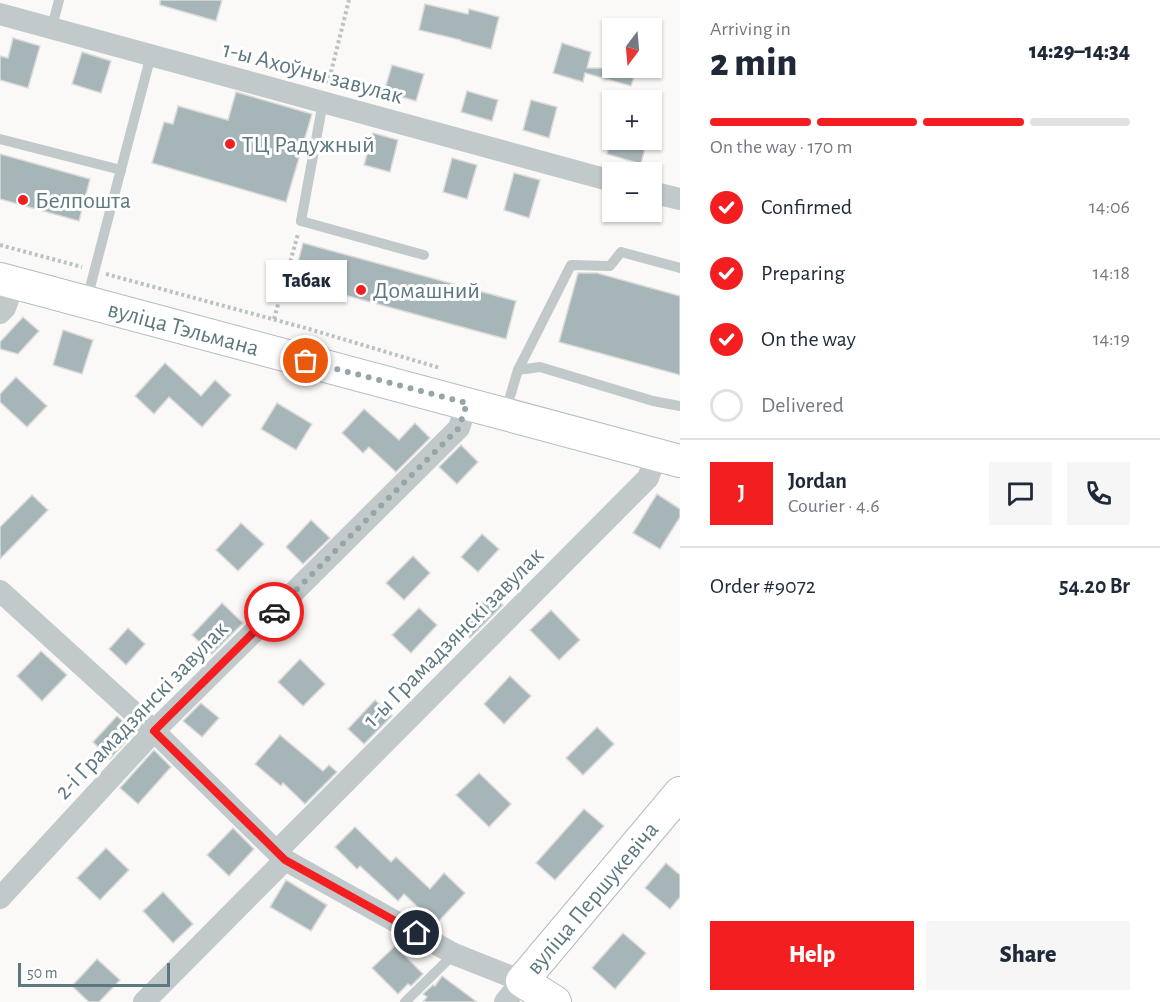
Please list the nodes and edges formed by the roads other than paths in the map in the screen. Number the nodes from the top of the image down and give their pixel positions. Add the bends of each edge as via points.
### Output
1 (59, 0) edge
2 (0, 14) edge
3 (52, 27) junction
4 (151, 55) junction
5 (323, 102) junction
6 (0, 139) edge
7 (121, 170) junction
8 (602, 178) edge
9 (662, 195) edge
10 (680, 199) edge
11 (424, 255) dead end
12 (680, 268) edge
13 (7, 281) edge
14 (86, 302) junction
15 (0, 313) edge
16 (518, 370) junction
17 (467, 403) junction
18 (680, 406) edge
19 (504, 414) junction
20 (669, 458) edge
21 (0, 591) edge
22 (154, 731) junction
23 (680, 793) edge
24 (281, 856) junction
25 (0, 898) edge
26 (454, 954) junction
27 (513, 992) edge
28 (144, 1002) edge
29 (405, 1002) edge
30 (555, 1002) edge

1 - 3 lane
2 - 3 street, 1-ы Ахоўны завулак
3 - 4 street, 1-ы Ахоўны завулак
4 - 5 street, 1-ы Ахоўны завулак
4 - 7 lane
5 - 8 street, 1-ы Ахоўны завулак
5 - 11 lane via 301,221
6 - 7 lane
7 - 14 lane
9 - 10 street
12 - 16 lane via 621,252 610,266 571,265
13 - 14 main road, вуліца Тэльмана
13 - 15 street via 5,308
14 - 17 main road, вуліца Тэльмана
16 - 18 lane via 540,367
16 - 19 lane
17 - 19 main road, вуліца Тэльмана
17 - 22 street, 2-і Грамадзянскі завулак via 459,428
19 - 20 main road, вуліца Тэльмана
20 - 24 street, 1-ы Грамадзянскі завулак
21 - 22 street
22 - 24 street
22 - 25 street, 2-і Грамадзянскі завулак
23 - 27 main road, вуліца Першукевіча
24 - 26 street
24 - 28 street, 1-ы Грамадзянскі завулак
26 - 27 street
26 - 29 lane
27 - 30 main road

